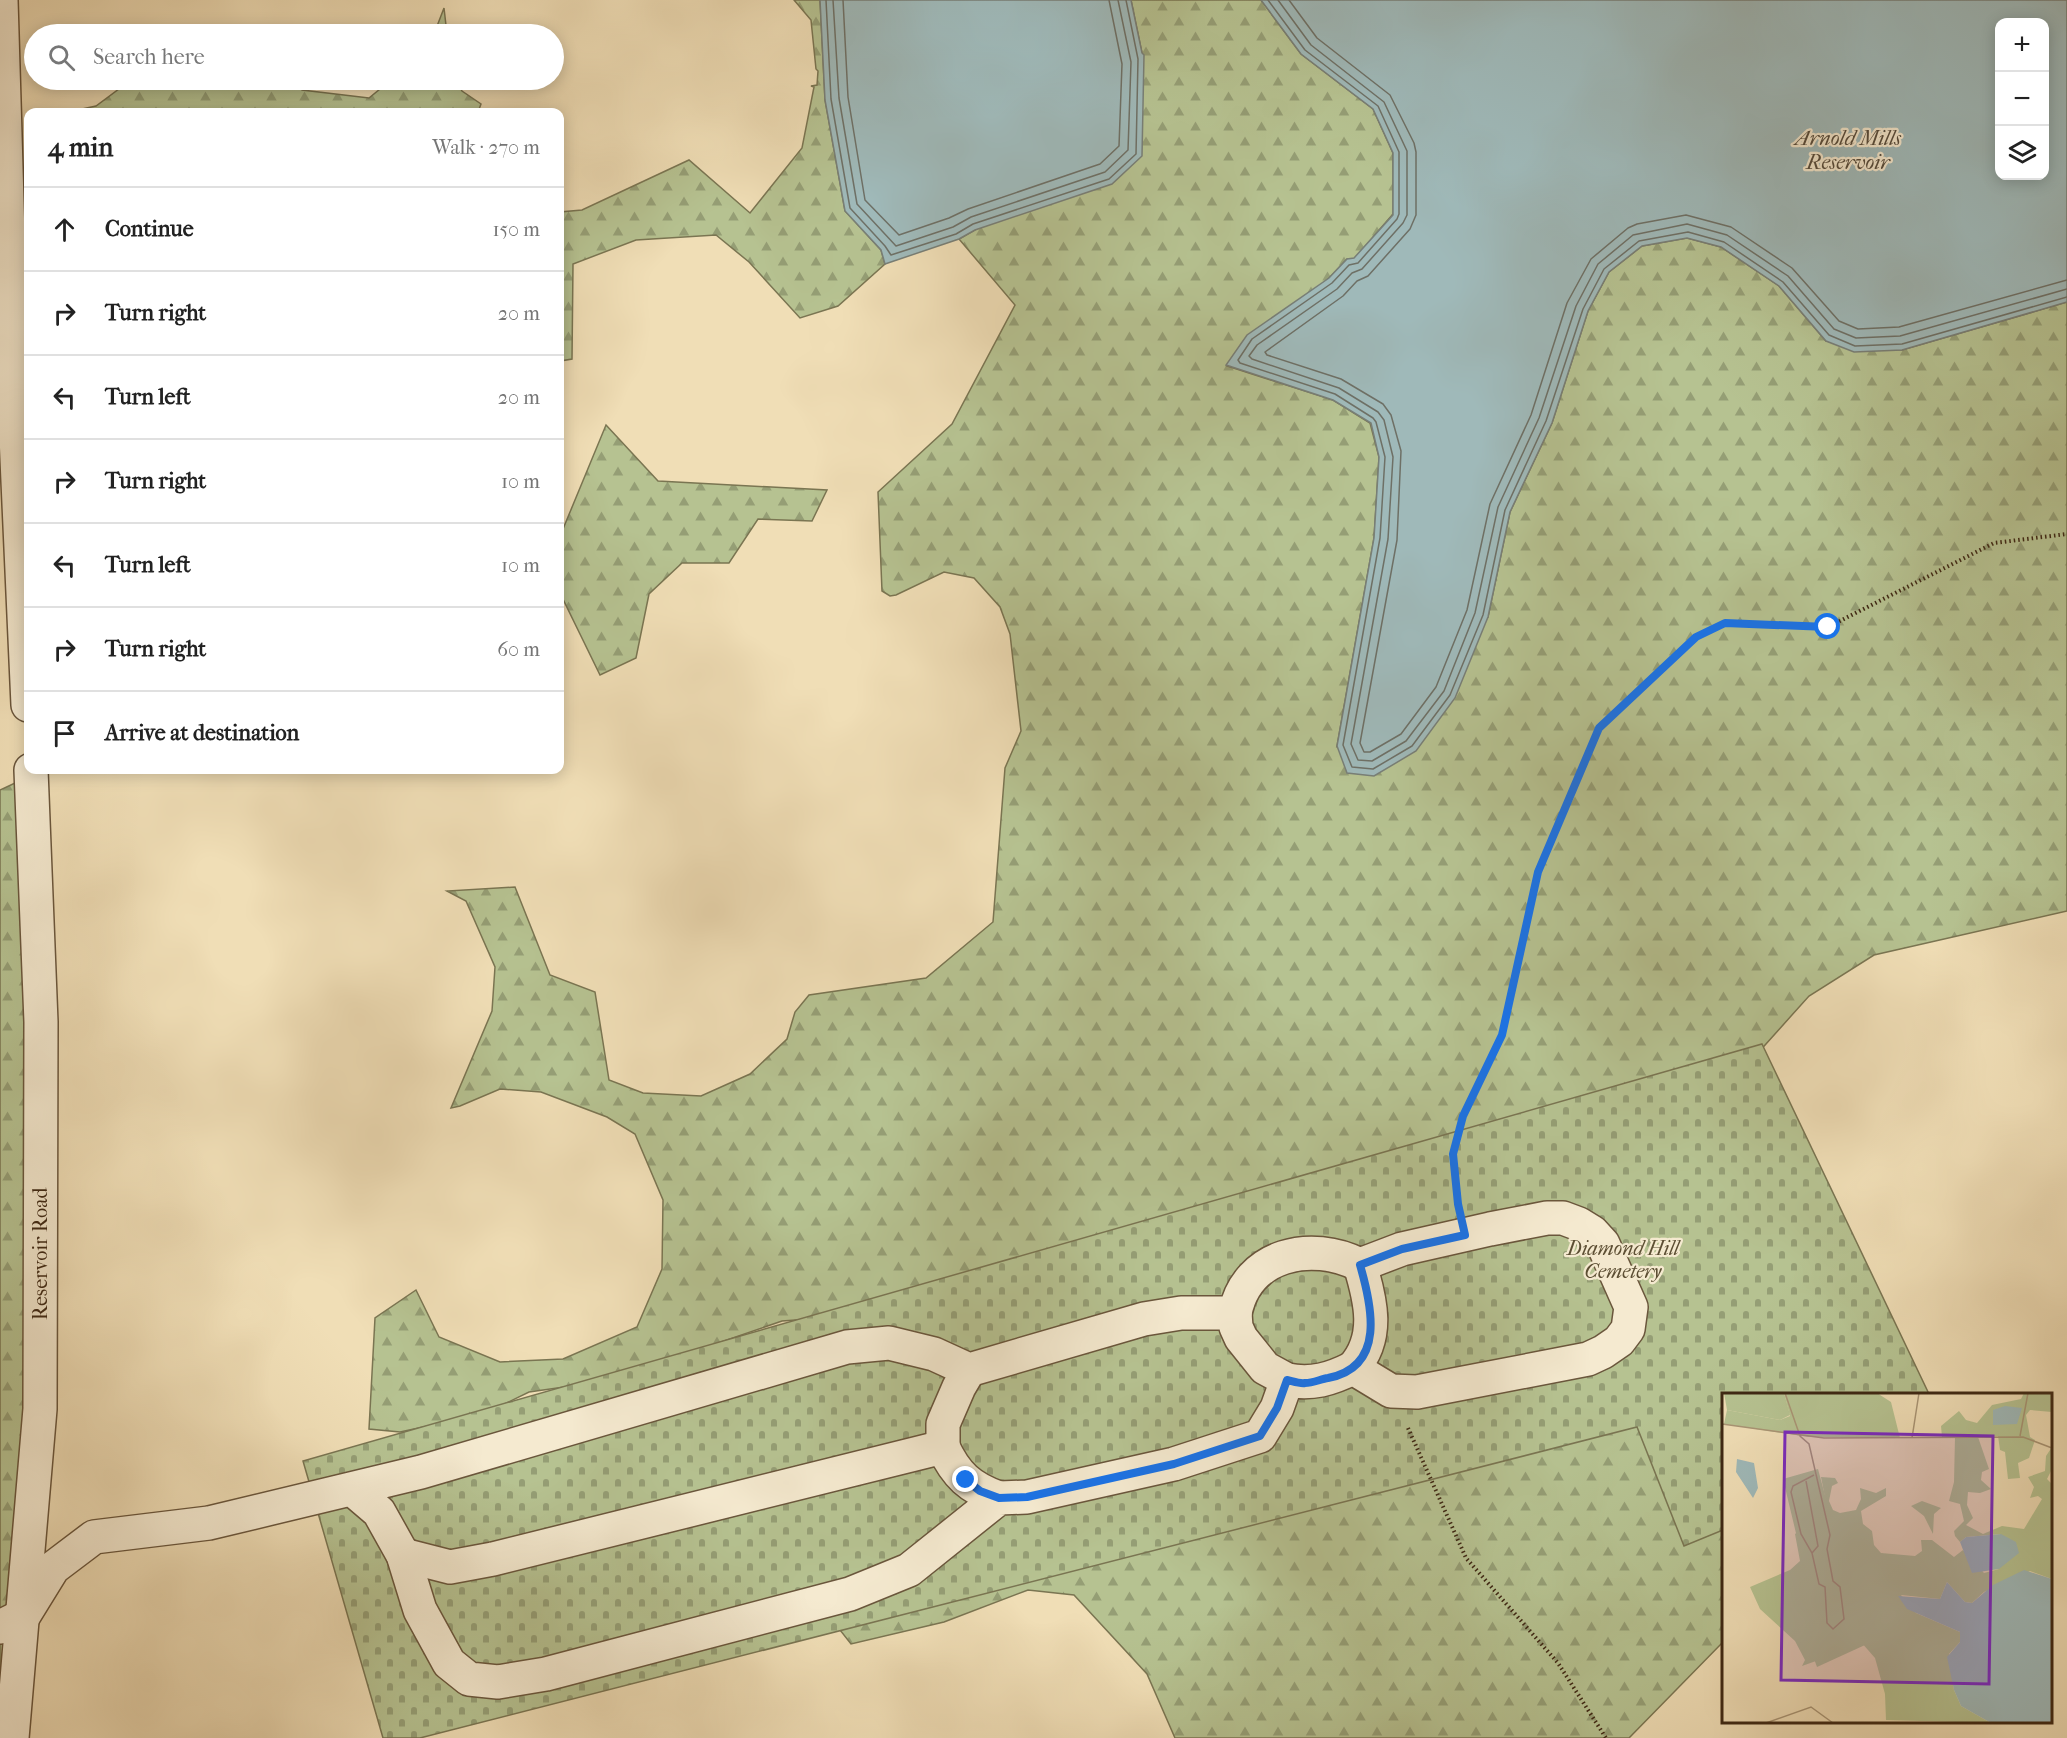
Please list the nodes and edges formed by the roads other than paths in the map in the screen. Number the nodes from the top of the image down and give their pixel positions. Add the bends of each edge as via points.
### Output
1 (2, 0) edge
2 (19, 683) edge
3 (31, 774) edge
4 (1360, 1265) junction
5 (1235, 1313) junction
6 (1353, 1368) junction
7 (969, 1370) junction
8 (1287, 1380) junction
9 (943, 1447) junction
10 (352, 1489) junction
11 (999, 1498) junction
12 (403, 1555) junction
13 (12, 1621) edge
14 (12, 1738) edge

1 - 2 street
3 - 13 street, Reservoir Road via 41,1022 40,1409
4 - 5 street via 1347,1258 1319,1254 1280,1257 1244,1287
4 - 6 street via 1368,1292 1371,1333 1362,1359
4 - 6 street via 1402,1249 1547,1218 1563,1218 1592,1232 1603,1244 1631,1307 1628,1329 1604,1352 1588,1359 1417,1392 1391,1391
5 - 7 street via 1144,1319
5 - 8 street via 1241,1338 1264,1368
6 - 8 street via 1338,1376 1305,1383
7 - 9 street via 944,1424
7 - 10 street via 934,1354 889,1343 847,1347 433,1469
8 - 11 street via 1277,1408 1260,1436 1174,1464 1027,1497
9 - 11 street via 966,1480
9 - 12 street via 493,1559 450,1567
10 - 12 street via 379,1512
10 - 13 street via 209,1523 94,1537 53,1568
11 - 12 street via 909,1570 850,1594 546,1674 498,1682 469,1679 449,1663 420,1610
13 - 14 street, Reservoir Road

